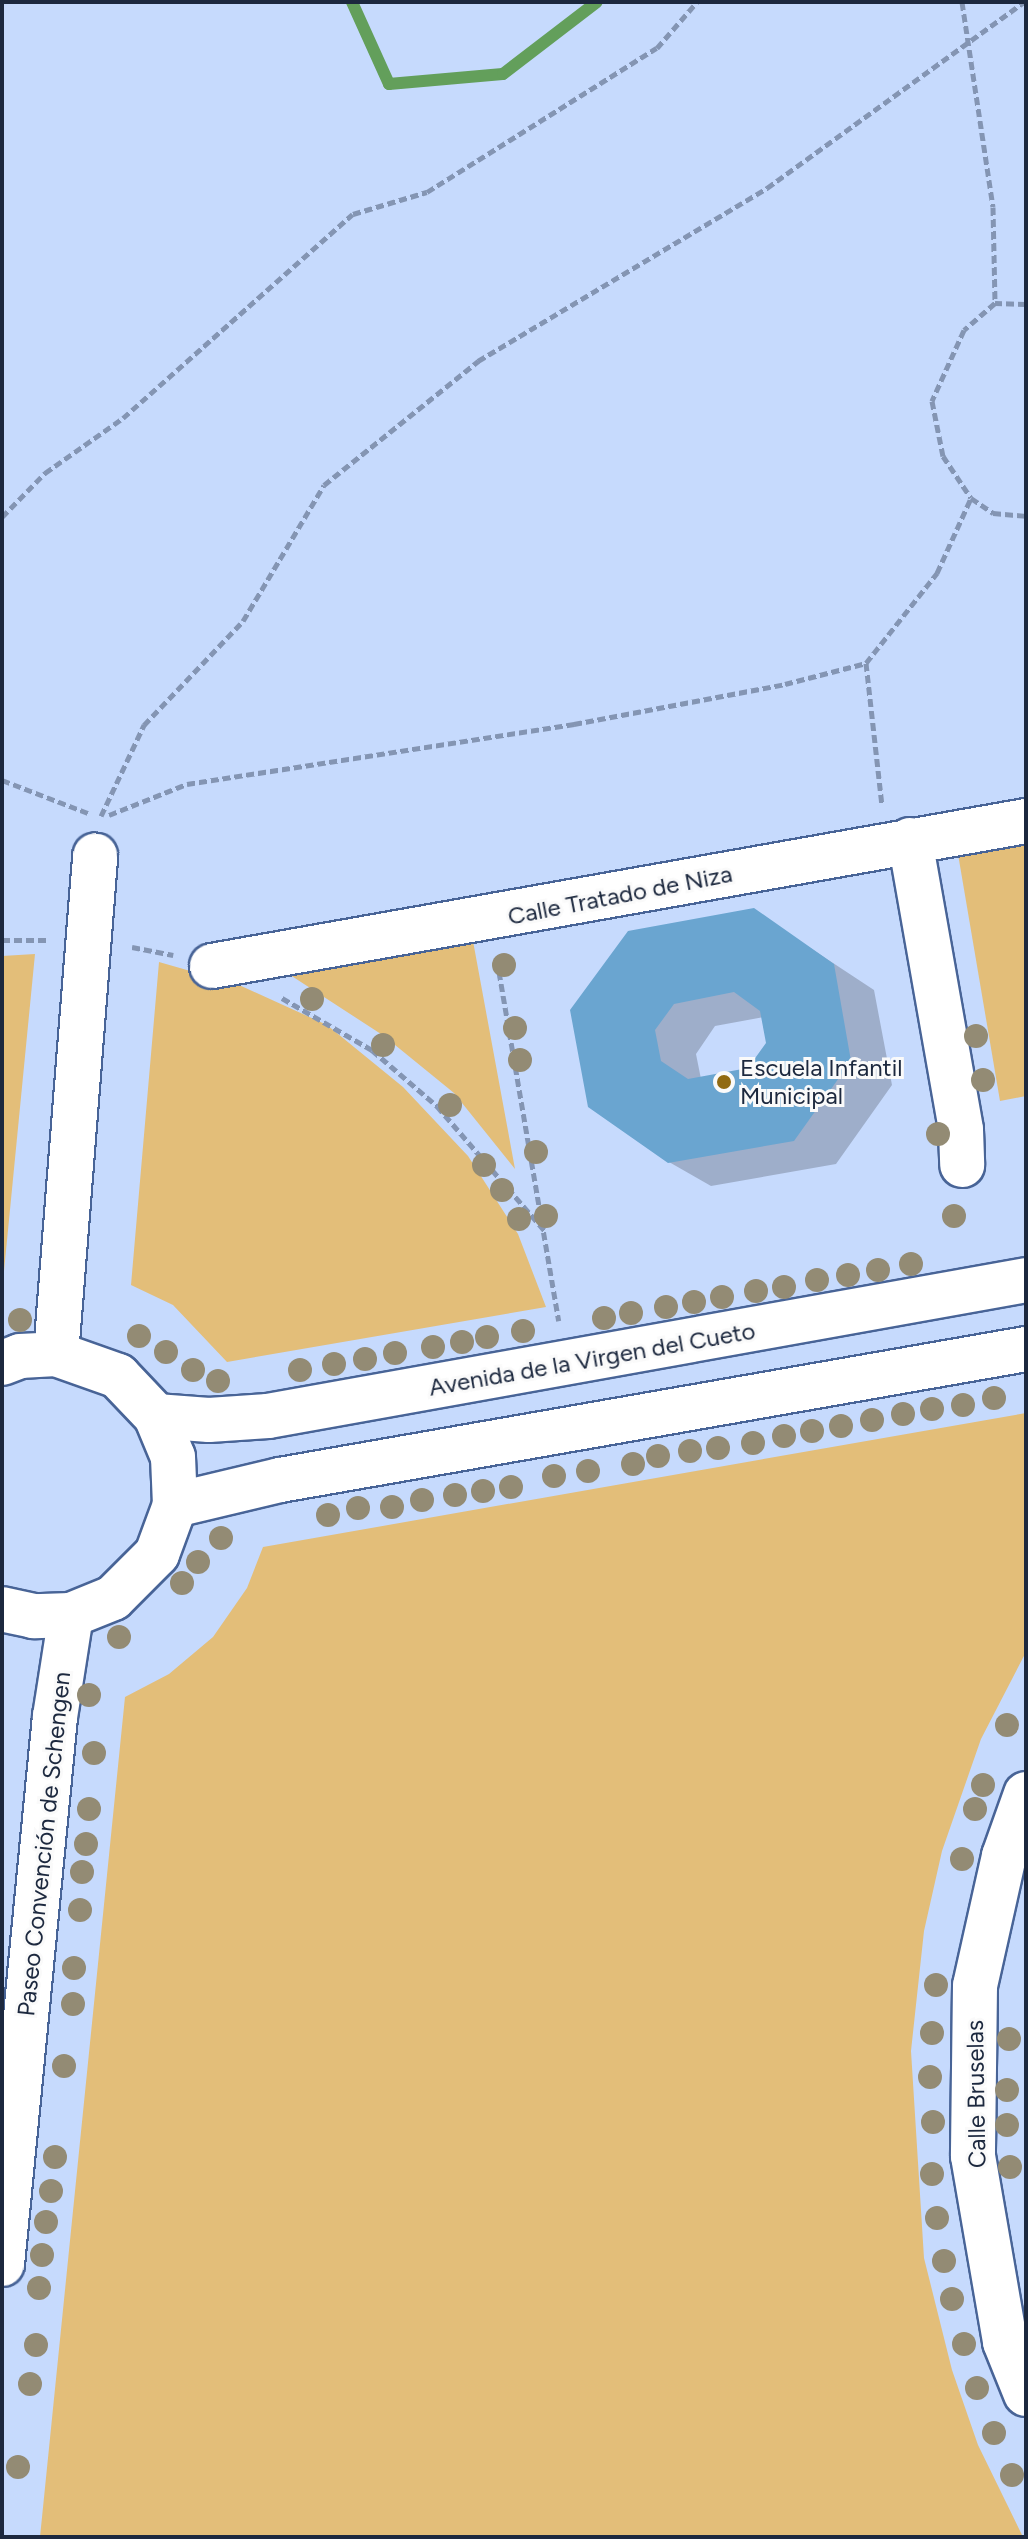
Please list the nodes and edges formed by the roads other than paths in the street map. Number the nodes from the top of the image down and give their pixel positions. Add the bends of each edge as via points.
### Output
1 (1026, 821) edge
2 (97, 837) road end
3 (898, 842) junction
4 (212, 966) road end
5 (962, 1165) dead end
6 (1026, 1280) edge
7 (1026, 1349) edge
8 (56, 1354) junction
9 (2, 1363) edge
10 (156, 1416) junction
11 (175, 1505) junction
12 (2, 1609) edge
13 (71, 1615) junction
14 (1026, 1794) edge
15 (2, 2264) edge
16 (1026, 2394) edge

1 - 3 street, Calle Tratado de Niza
2 - 8 street
3 - 4 street, Calle Tratado de Niza via 490,920
3 - 5 street via 961,1130
6 - 10 street, Avenida de la Virgen del Cueto via 268,1416
7 - 11 street via 280,1480
8 - 9 street
8 - 10 street via 118,1376
10 - 11 street via 173,1457
11 - 13 street via 157,1554 113,1598
12 - 13 street via 34,1616
13 - 15 street, Paseo Convención de Schengen via 55,1717
14 - 16 street, Calle Bruselas via 1004,1856 975,1986 973,2156 1005,2342

